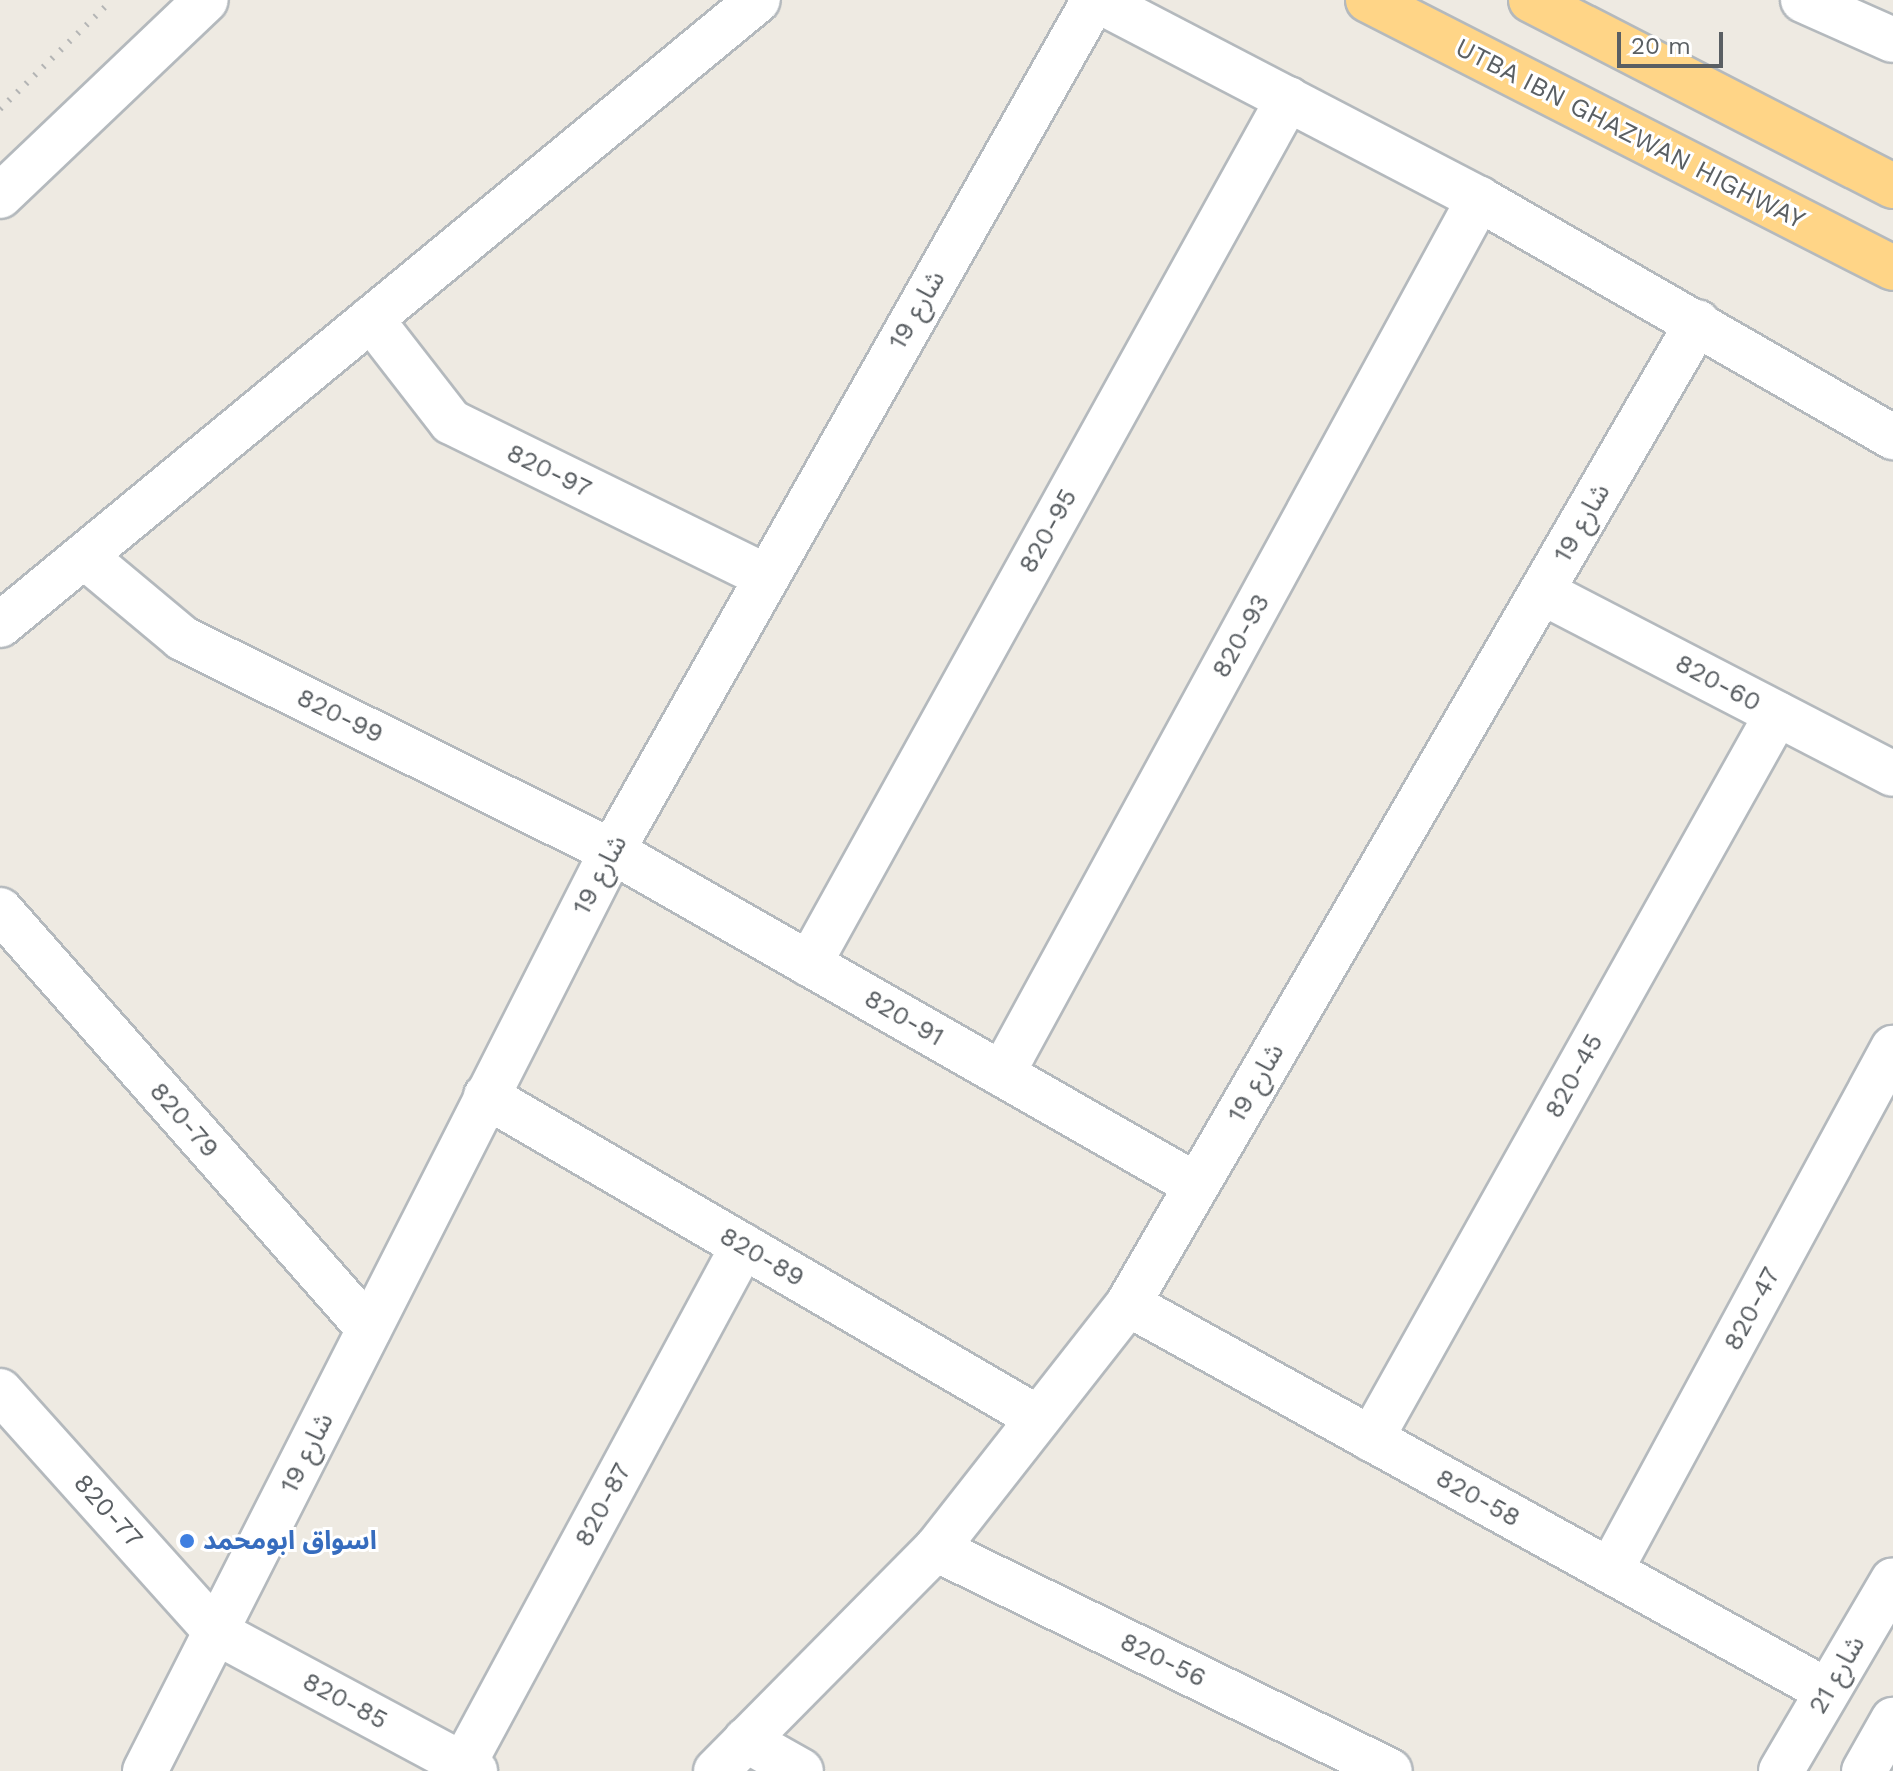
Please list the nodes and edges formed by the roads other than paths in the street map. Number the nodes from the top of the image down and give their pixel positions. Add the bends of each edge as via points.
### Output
1 (206, 0) edge
2 (758, 0) edge
3 (1096, 0) edge
4 (1368, 0) edge
5 (1531, 0) edge
6 (1803, 0) edge
7 (1893, 40) edge
8 (1288, 99) junction
9 (1893, 186) edge
10 (0, 196) edge
11 (1479, 199) junction
12 (1893, 268) edge
13 (371, 319) junction
14 (1698, 322) junction
15 (1893, 437) edge
16 (84, 556) junction
17 (765, 576) junction
18 (1542, 592) junction
19 (0, 625) edge
20 (1777, 714) junction
21 (1893, 774) edge
22 (612, 851) junction
23 (0, 910) edge
24 (809, 964) junction
25 (1893, 1048) edge
26 (1002, 1074) junction
27 (486, 1096) junction
28 (1196, 1185) junction
29 (743, 1246) junction
30 (1128, 1304) junction
31 (369, 1329) junction
32 (0, 1391) edge
33 (1038, 1418) junction
34 (1371, 1439) junction
35 (936, 1549) junction
36 (1610, 1571) junction
37 (1893, 1580) edge
38 (216, 1632) junction
39 (1827, 1691) junction
40 (1893, 1720) edge
41 (746, 1740) junction
42 (469, 1768) edge
43 (145, 1771) edge
44 (716, 1771) edge
45 (801, 1771) edge
46 (1390, 1771) edge
47 (1781, 1771) edge
48 (1864, 1771) edge

1 - 10 street
2 - 13 street
3 - 8 street
3 - 17 street, شارع 19
4 - 12 highway, UTBA IBN GHAZWAN HIGHWAY
5 - 9 highway
6 - 7 street
8 - 11 street
8 - 24 street, 820-95
11 - 14 street
11 - 26 street, 820-93
13 - 16 street
13 - 17 street, 820-97 via 451,422
14 - 15 street
14 - 18 street, شارع 19
16 - 19 street
16 - 22 street, 820-99 via 182,638
17 - 22 street, شارع 19
18 - 20 street, 820-60
18 - 28 street, شارع 19
20 - 21 street, 820-60
20 - 34 street, 820-45
22 - 24 street, 820-91
22 - 27 street, شارع 19
23 - 31 street, 820-79
24 - 26 street, 820-91
25 - 36 street, 820-47
26 - 28 street, 820-91
27 - 29 street, 820-89
27 - 31 street, شارع 19
28 - 30 street, شارع 19
29 - 33 street, 820-89
29 - 42 street, 820-87
30 - 33 street, شارع 19
30 - 34 street, 820-58
31 - 38 street, شارع 19
32 - 38 street, 820-77
33 - 35 street, شارع 19
34 - 36 street, 820-58
35 - 41 street, شارع 19
35 - 46 street, 820-56
36 - 39 street, 820-58
37 - 39 street, شارع 21
38 - 42 street, 820-85
38 - 43 street, شارع 19
39 - 47 street, شارع 21
40 - 48 street
41 - 44 street, شارع 19
41 - 45 street

